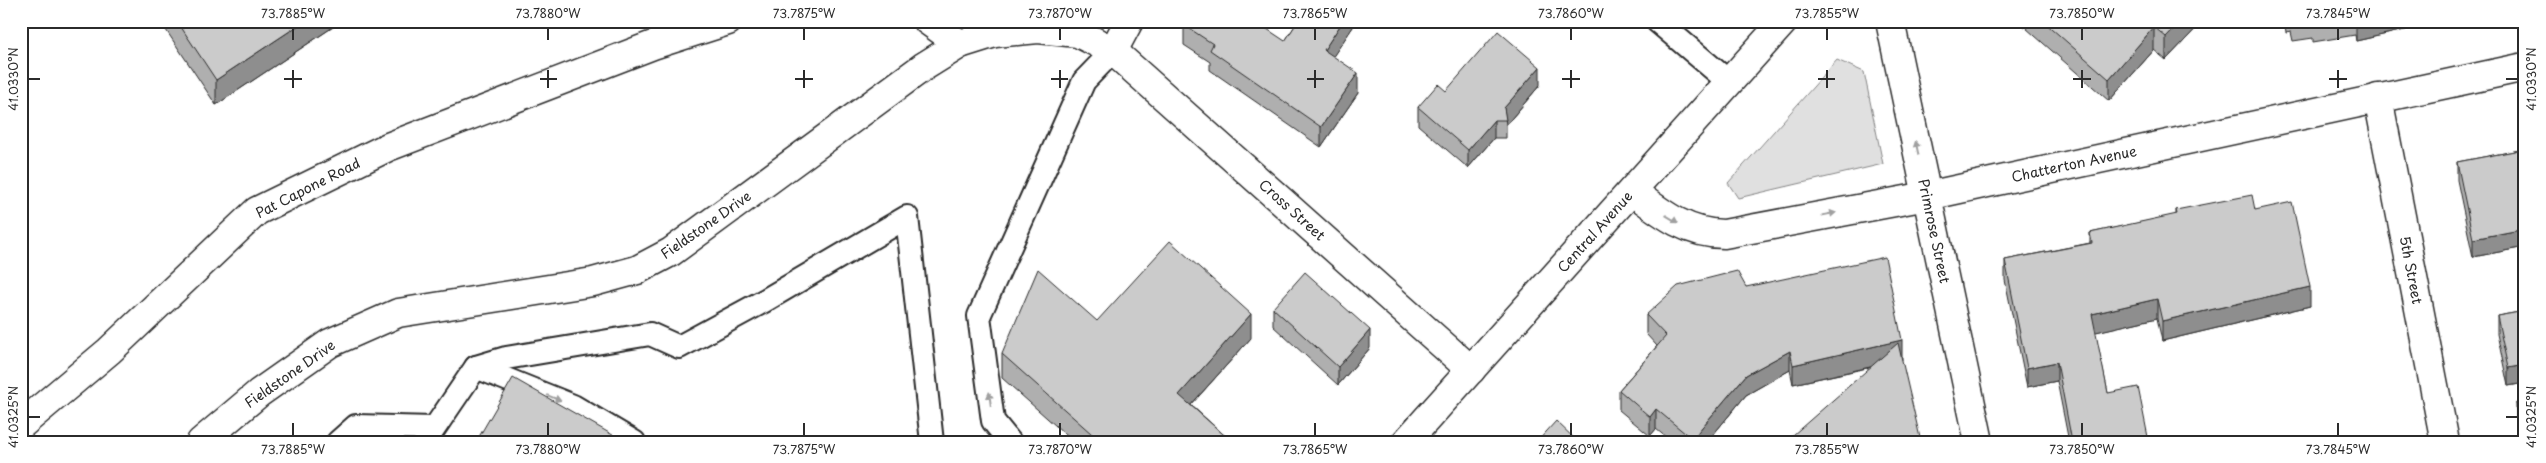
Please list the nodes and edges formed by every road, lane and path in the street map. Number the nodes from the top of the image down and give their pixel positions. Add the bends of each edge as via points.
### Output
1 (728, 21) edge
2 (928, 21) edge
3 (1130, 21) edge
4 (1656, 21) edge
5 (1784, 21) edge
6 (1890, 21) edge
7 (994, 27) edge
8 (960, 44) junction
9 (1113, 51) junction
10 (2525, 67) edge
11 (1729, 82) junction
12 (2378, 98) junction
13 (1632, 191) junction
14 (1927, 196) junction
15 (476, 368) junction
16 (1471, 370) junction
17 (21, 425) edge
18 (430, 435) edge
19 (201, 442) edge
20 (338, 442) edge
21 (634, 442) edge
22 (932, 442) edge
23 (1010, 442) edge
24 (1406, 442) edge
25 (1979, 442) edge
26 (2445, 442) edge

1 - 17 street, Pat Capone Road via 653,45 388,147 257,211 109,351
2 - 8 street
3 - 9 street
4 - 11 lane
5 - 11 street, Central Avenue
14 -> 6 street, Primrose Street
7 - 8 street, Fieldstone Drive
7 - 9 street, Fieldstone Drive via 1078,33
8 - 19 street, Fieldstone Drive via 923,67 671,252 637,270 593,282 398,313 330,343 259,393
9 - 16 street, Cross Street
23 -> 9 lane via 993,422 980,316 1084,80
10 - 12 street, Chatterton Avenue
11 - 13 street, Central Avenue
12 - 14 street, Chatterton Avenue
12 - 26 street, 5th Street
13 -> 14 street, Chatterton Avenue via 1672,220 1709,234 1724,234
13 - 16 street, Central Avenue
14 - 25 street, Primrose Street
15 - 18 lane
15 -> 21 lane via 573,406
15 - 22 lane via 506,358 650,334 679,346 764,301 907,217
16 - 24 street, Central Avenue
18 - 20 lane via 356,426

